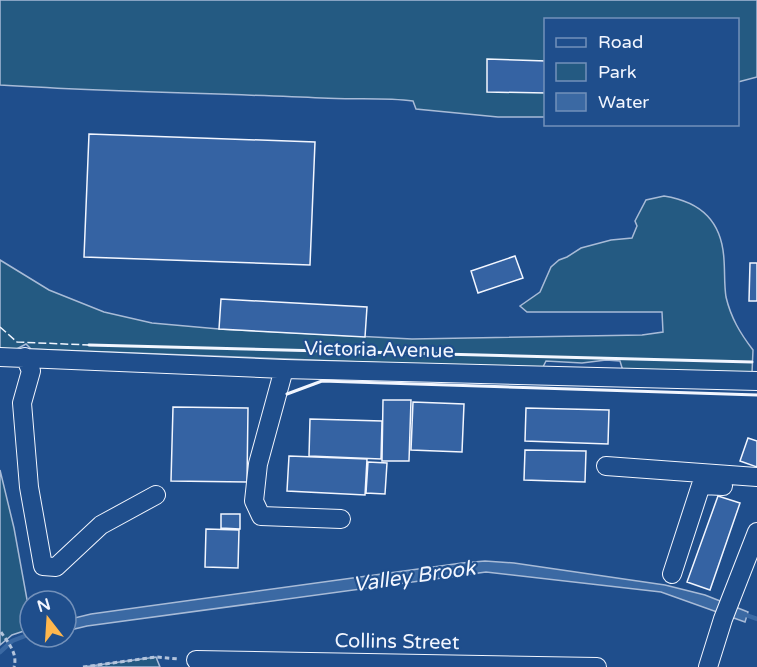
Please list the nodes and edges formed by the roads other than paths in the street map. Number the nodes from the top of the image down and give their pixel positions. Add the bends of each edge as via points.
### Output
1 (0, 357) edge
2 (32, 358) junction
3 (284, 369) junction
4 (757, 381) edge
5 (606, 466) dead end
6 (757, 477) edge
7 (757, 487) edge
8 (156, 495) dead end
9 (341, 519) dead end
10 (757, 532) edge
11 (672, 574) dead end
12 (196, 660) road end
13 (597, 667) edge
14 (708, 667) edge

1 - 2 street, Victoria Avenue
2 - 3 street, Victoria Avenue
2 - 8 street via 22,413 29,487 43,566 56,567 101,525
3 - 4 street, Victoria Avenue
3 - 9 street via 258,464 255,501 261,516
5 - 6 street
7 - 11 street via 702,484
10 - 14 street
12 - 13 street, Collins Street

